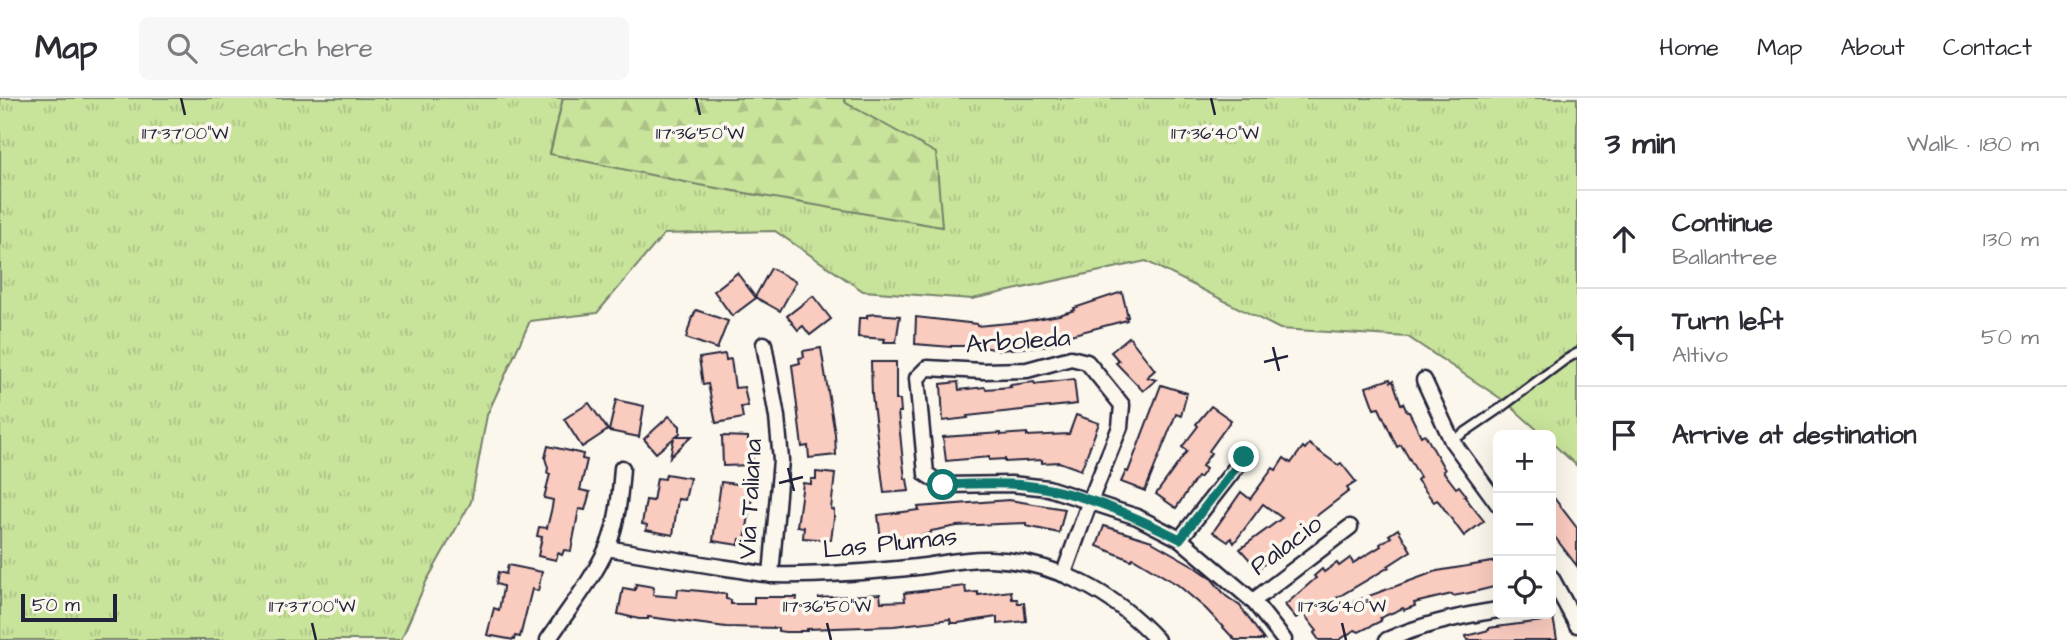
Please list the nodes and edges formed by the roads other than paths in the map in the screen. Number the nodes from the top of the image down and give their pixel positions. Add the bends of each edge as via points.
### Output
1 (764, 344) dead end
2 (1577, 353) edge
3 (1424, 380) dead end
4 (1452, 441) junction
5 (1244, 457) dead end
6 (622, 468) dead end
7 (1493, 497) edge
8 (1090, 501) junction
9 (1350, 527) dead end
10 (1180, 539) junction
11 (607, 548) junction
12 (1064, 573) junction
13 (771, 575) junction
14 (1556, 590) edge
15 (1253, 601) junction
16 (1493, 611) edge
17 (1577, 625) edge
18 (548, 640) edge
19 (1157, 640) edge
20 (1284, 640) edge
21 (1387, 640) edge

1 - 13 street, Via Taliana via 781,460
2 - 4 lane
3 - 4 street
4 - 7 street
5 - 10 street
6 - 11 street via 619,504
8 - 8 street, Arboleda via 1120,427 1122,405 1087,362 1071,358 1027,370 927,368 917,378 926,474 943,485 1048,488
8 - 10 street via 1137,517
8 - 12 street, Arboleda
9 - 15 street, Palacio
10 - 15 street
11 - 13 street, Las Plumas
11 - 18 street
12 - 13 street, Las Plumas via 992,559 829,575
12 - 19 street, Las Plumas via 1103,593
14 - 17 street
15 - 20 street
16 - 21 street via 1418,626

